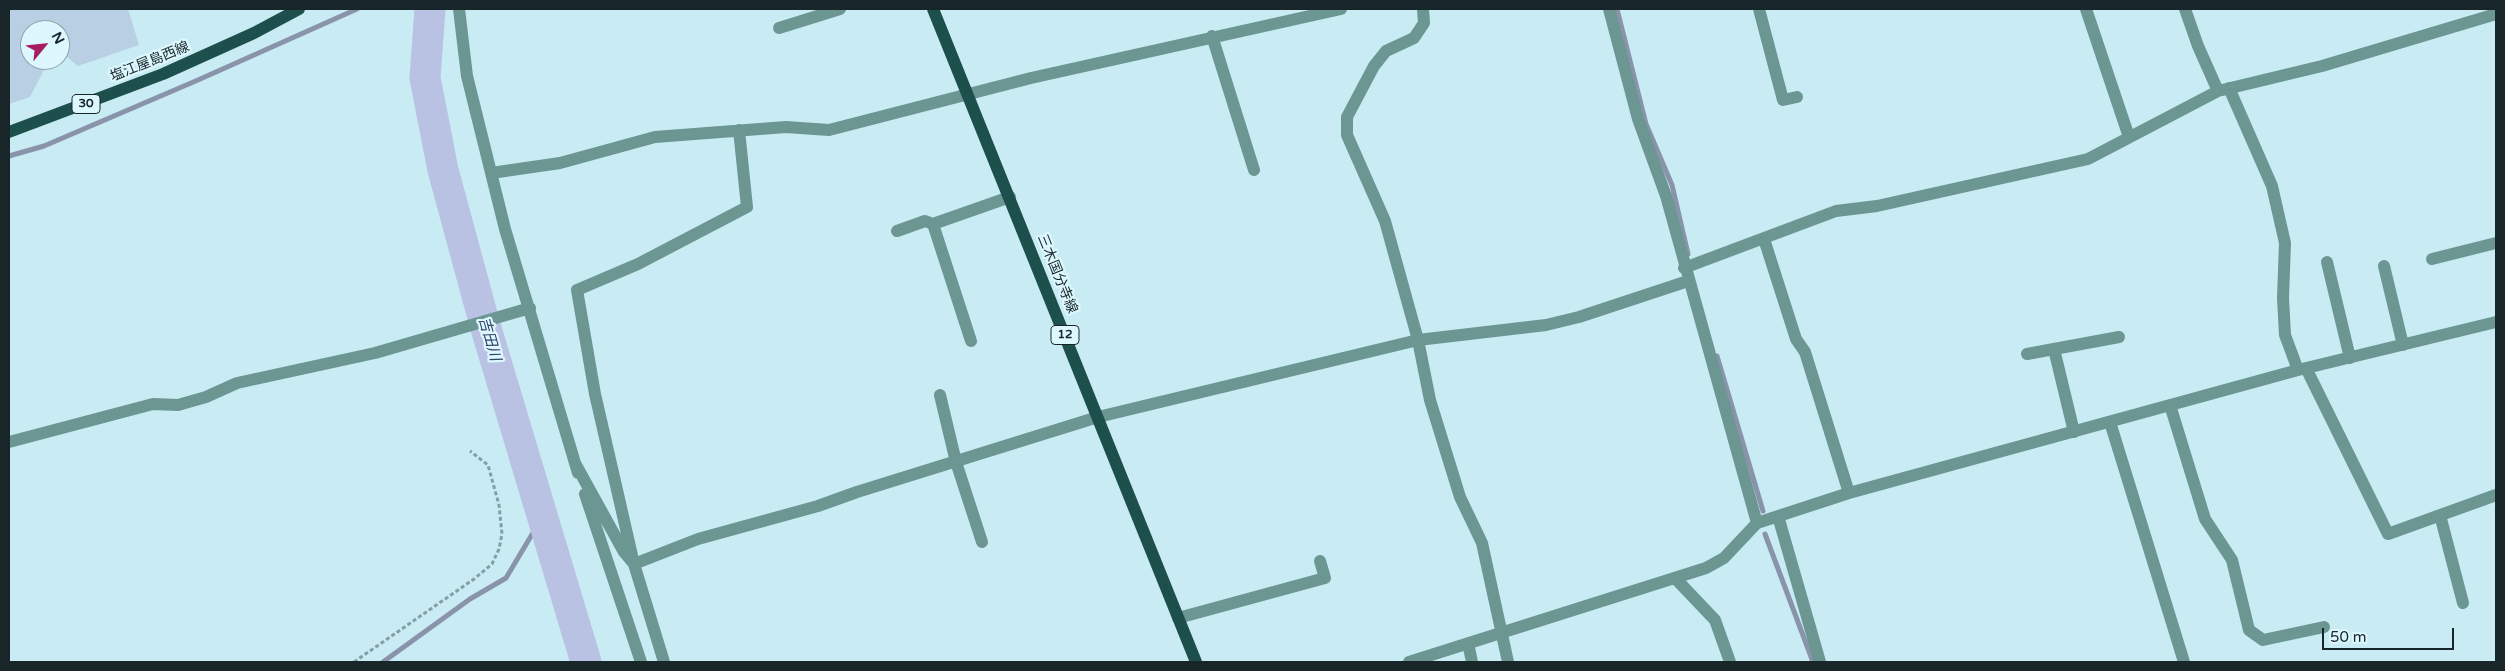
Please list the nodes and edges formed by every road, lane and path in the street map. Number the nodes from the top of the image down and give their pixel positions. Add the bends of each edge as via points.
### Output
1 (299, 9) edge
2 (459, 9) edge
3 (840, 9) edge
4 (933, 9) edge
5 (1341, 9) edge
6 (1423, 9) edge
7 (1609, 9) edge
8 (1759, 9) edge
9 (2086, 9) edge
10 (2185, 9) edge
11 (2496, 14) edge
12 (779, 28) dead end
13 (1212, 36) junction
14 (2223, 89) junction
15 (967, 94) junction
16 (1797, 97) dead end
17 (739, 130) junction
18 (9, 132) edge
19 (2128, 137) junction
20 (1254, 170) dead end
21 (491, 173) junction
22 (1010, 197) junction
23 (933, 224) junction
24 (897, 231) dead end
25 (1764, 239) junction
26 (2496, 243) edge
27 (2432, 259) dead end
28 (2327, 262) dead end
29 (1689, 266) junction
30 (2384, 266) dead end
31 (1688, 281) junction
32 (530, 308) junction
33 (2496, 322) edge
34 (2119, 337) dead end
35 (1418, 340) junction
36 (971, 341) dead end
37 (2403, 345) junction
38 (2054, 349) junction
39 (2027, 354) dead end
40 (2350, 358) junction
41 (2302, 369) junction
42 (940, 395) dead end
43 (2170, 405) junction
44 (1098, 417) junction
45 (2110, 422) junction
46 (2074, 432) junction
47 (9, 442) edge
48 (470, 451) dead end
49 (956, 462) junction
50 (576, 465) junction
51 (1849, 493) junction
52 (2496, 495) edge
53 (2440, 515) junction
54 (1778, 516) junction
55 (1757, 523) junction
56 (982, 542) dead end
57 (1320, 561) dead end
58 (634, 564) junction
59 (1675, 578) junction
60 (2463, 603) dead end
61 (1178, 618) junction
62 (2324, 627) dead end
63 (1501, 633) junction
64 (1468, 643) junction
65 (354, 662) edge
66 (641, 662) edge
67 (664, 662) edge
68 (1196, 662) edge
69 (1408, 662) edge
70 (1472, 662) edge
71 (1508, 662) edge
72 (1730, 662) edge
73 (1820, 662) edge
74 (2184, 662) edge

1 - 18 main road, 塩江屋島西線 / 30 via 163,74
2 - 21 street via 467,76
3 - 12 street
4 - 15 main road, 三木国分寺線 / 12
5 - 13 street
6 - 35 street via 1424,23 1414,38 1386,51 1374,66 1347,117 1347,135 1385,221
7 - 29 street via 1638,119
8 - 16 street via 1783,100
9 - 19 street
10 - 14 street via 2198,46
11 - 14 street via 2322,66
13 - 15 street
13 - 20 street
14 - 19 street
14 - 41 street via 2272,186 2285,243 2285,335
15 - 17 street via 829,130 786,127
15 - 22 main road, 三木国分寺線 / 12
17 - 21 street via 655,137 560,163
17 - 58 street via 747,207 638,264 577,290 595,394
19 - 25 street via 2088,159 1877,206 1836,211
21 - 32 street
22 - 23 street
22 - 44 main road, 三木国分寺線 / 12
23 - 24 street via 925,221
23 - 36 street
25 - 29 street
25 - 51 street via 1796,339 1805,352
26 - 27 street
28 - 40 street
29 - 31 street
30 - 37 street
31 - 35 street via 1546,325
31 - 55 street
32 - 47 street via 375,353 237,383 178,405 154,404
32 - 50 street
33 - 37 street
34 - 38 street
35 - 44 street
35 - 63 street via 1430,400 1460,497 1482,543
37 - 40 street
38 - 39 street
38 - 46 street
40 - 41 street
41 - 43 street
41 - 53 street via 2388,534
42 - 49 street
43 - 45 street
43 - 62 street via 2205,519 2232,560 2249,630 2263,640
44 - 49 street
44 - 61 main road, 三木国分寺線 / 12
45 - 46 street
45 - 74 street
46 - 51 street
48 - 65 path via 488,465 499,505 502,534 500,549 492,564
49 - 56 street
49 - 58 street via 818,506 698,539
50 - 58 street via 624,552
50 - 66 street
51 - 54 street
52 - 53 street
53 - 60 street
54 - 55 street
54 - 73 street
55 - 59 street via 1724,558
57 - 61 street via 1325,578
58 - 67 street
59 - 63 street
59 - 72 street via 1715,620
61 - 68 main road, 三木国分寺線 / 12
63 - 64 street
63 - 71 street
64 - 69 street
64 - 70 street

